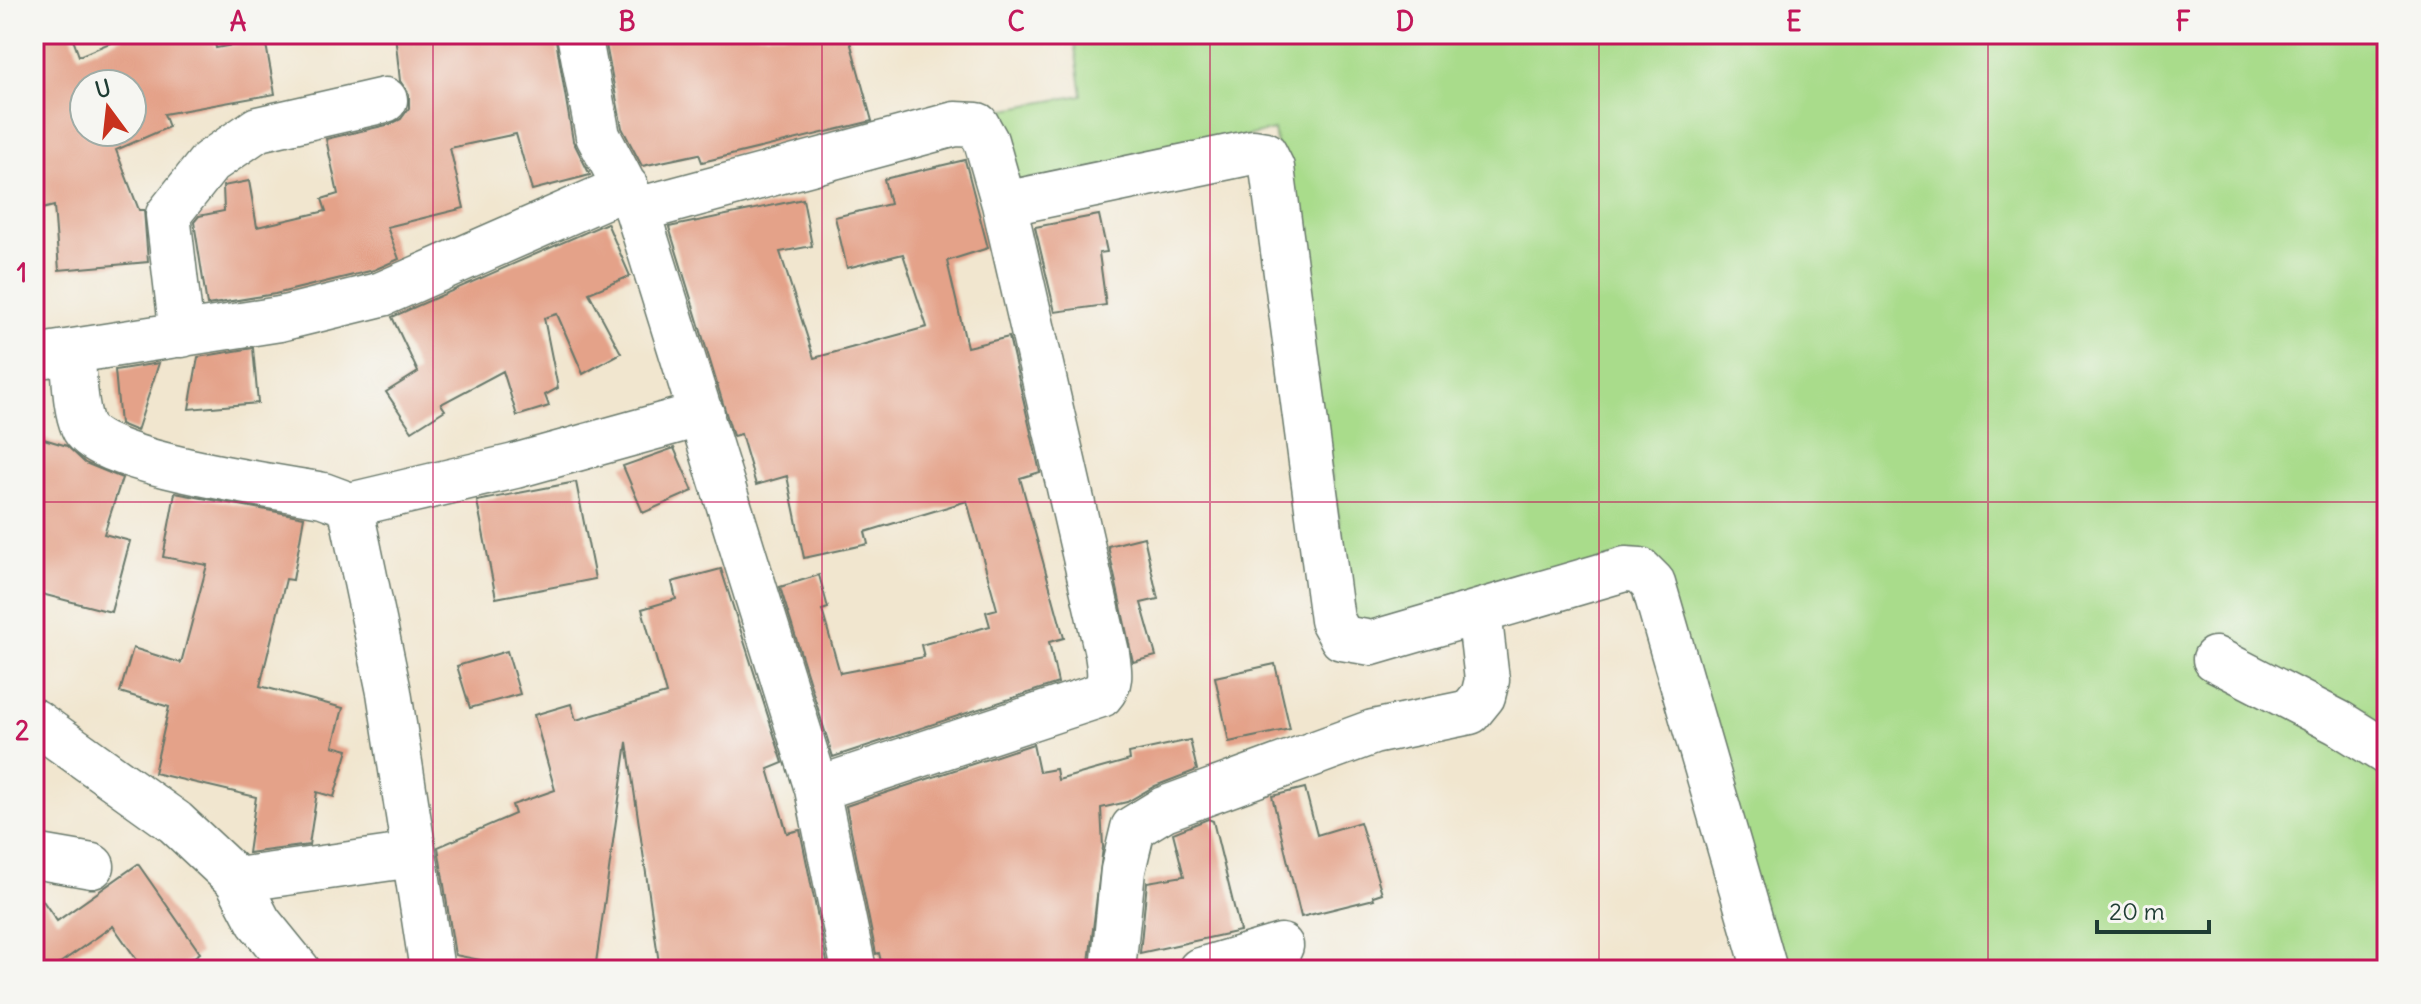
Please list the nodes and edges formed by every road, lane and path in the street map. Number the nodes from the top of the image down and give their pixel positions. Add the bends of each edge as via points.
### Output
1 (579, 34) edge
2 (385, 100) dead end
3 (632, 199) junction
4 (1004, 204) junction
5 (182, 335) junction
6 (53, 355) edge
7 (702, 414) junction
8 (350, 505) junction
9 (1479, 612) junction
10 (2215, 659) dead end
11 (34, 721) edge
12 (2387, 753) edge
13 (817, 789) junction
14 (413, 855) junction
15 (34, 856) edge
16 (92, 866) dead end
17 (237, 880) junction
18 (1281, 946) dead end
19 (298, 970) edge
20 (432, 970) edge
21 (854, 970) edge
22 (1113, 970) edge
23 (1200, 970) edge
24 (1765, 970) edge

1 - 3 street via 598,136
2 - 5 street via 258,129 210,162 168,215
3 - 4 street via 955,124 977,125
3 - 5 street via 382,294 280,319
3 - 7 street
4 - 9 street via 1253,152 1265,154 1272,168 1332,620 1342,638 1372,643
4 - 13 street via 1107,653 1107,688 1101,695
5 - 6 street
6 - 8 street via 83,428 96,442 131,458 323,495
7 - 8 street
7 - 13 street
8 - 14 street via 389,692
9 - 22 street via 1487,680 1470,712 1373,732 1164,809 1133,828 1123,870
9 - 24 street via 1625,569 1640,570 1653,583
10 - 12 street
11 - 17 street via 175,822
13 - 21 street
14 - 17 street
14 - 20 street
15 - 16 street
17 - 19 street via 259,922
18 - 23 street

